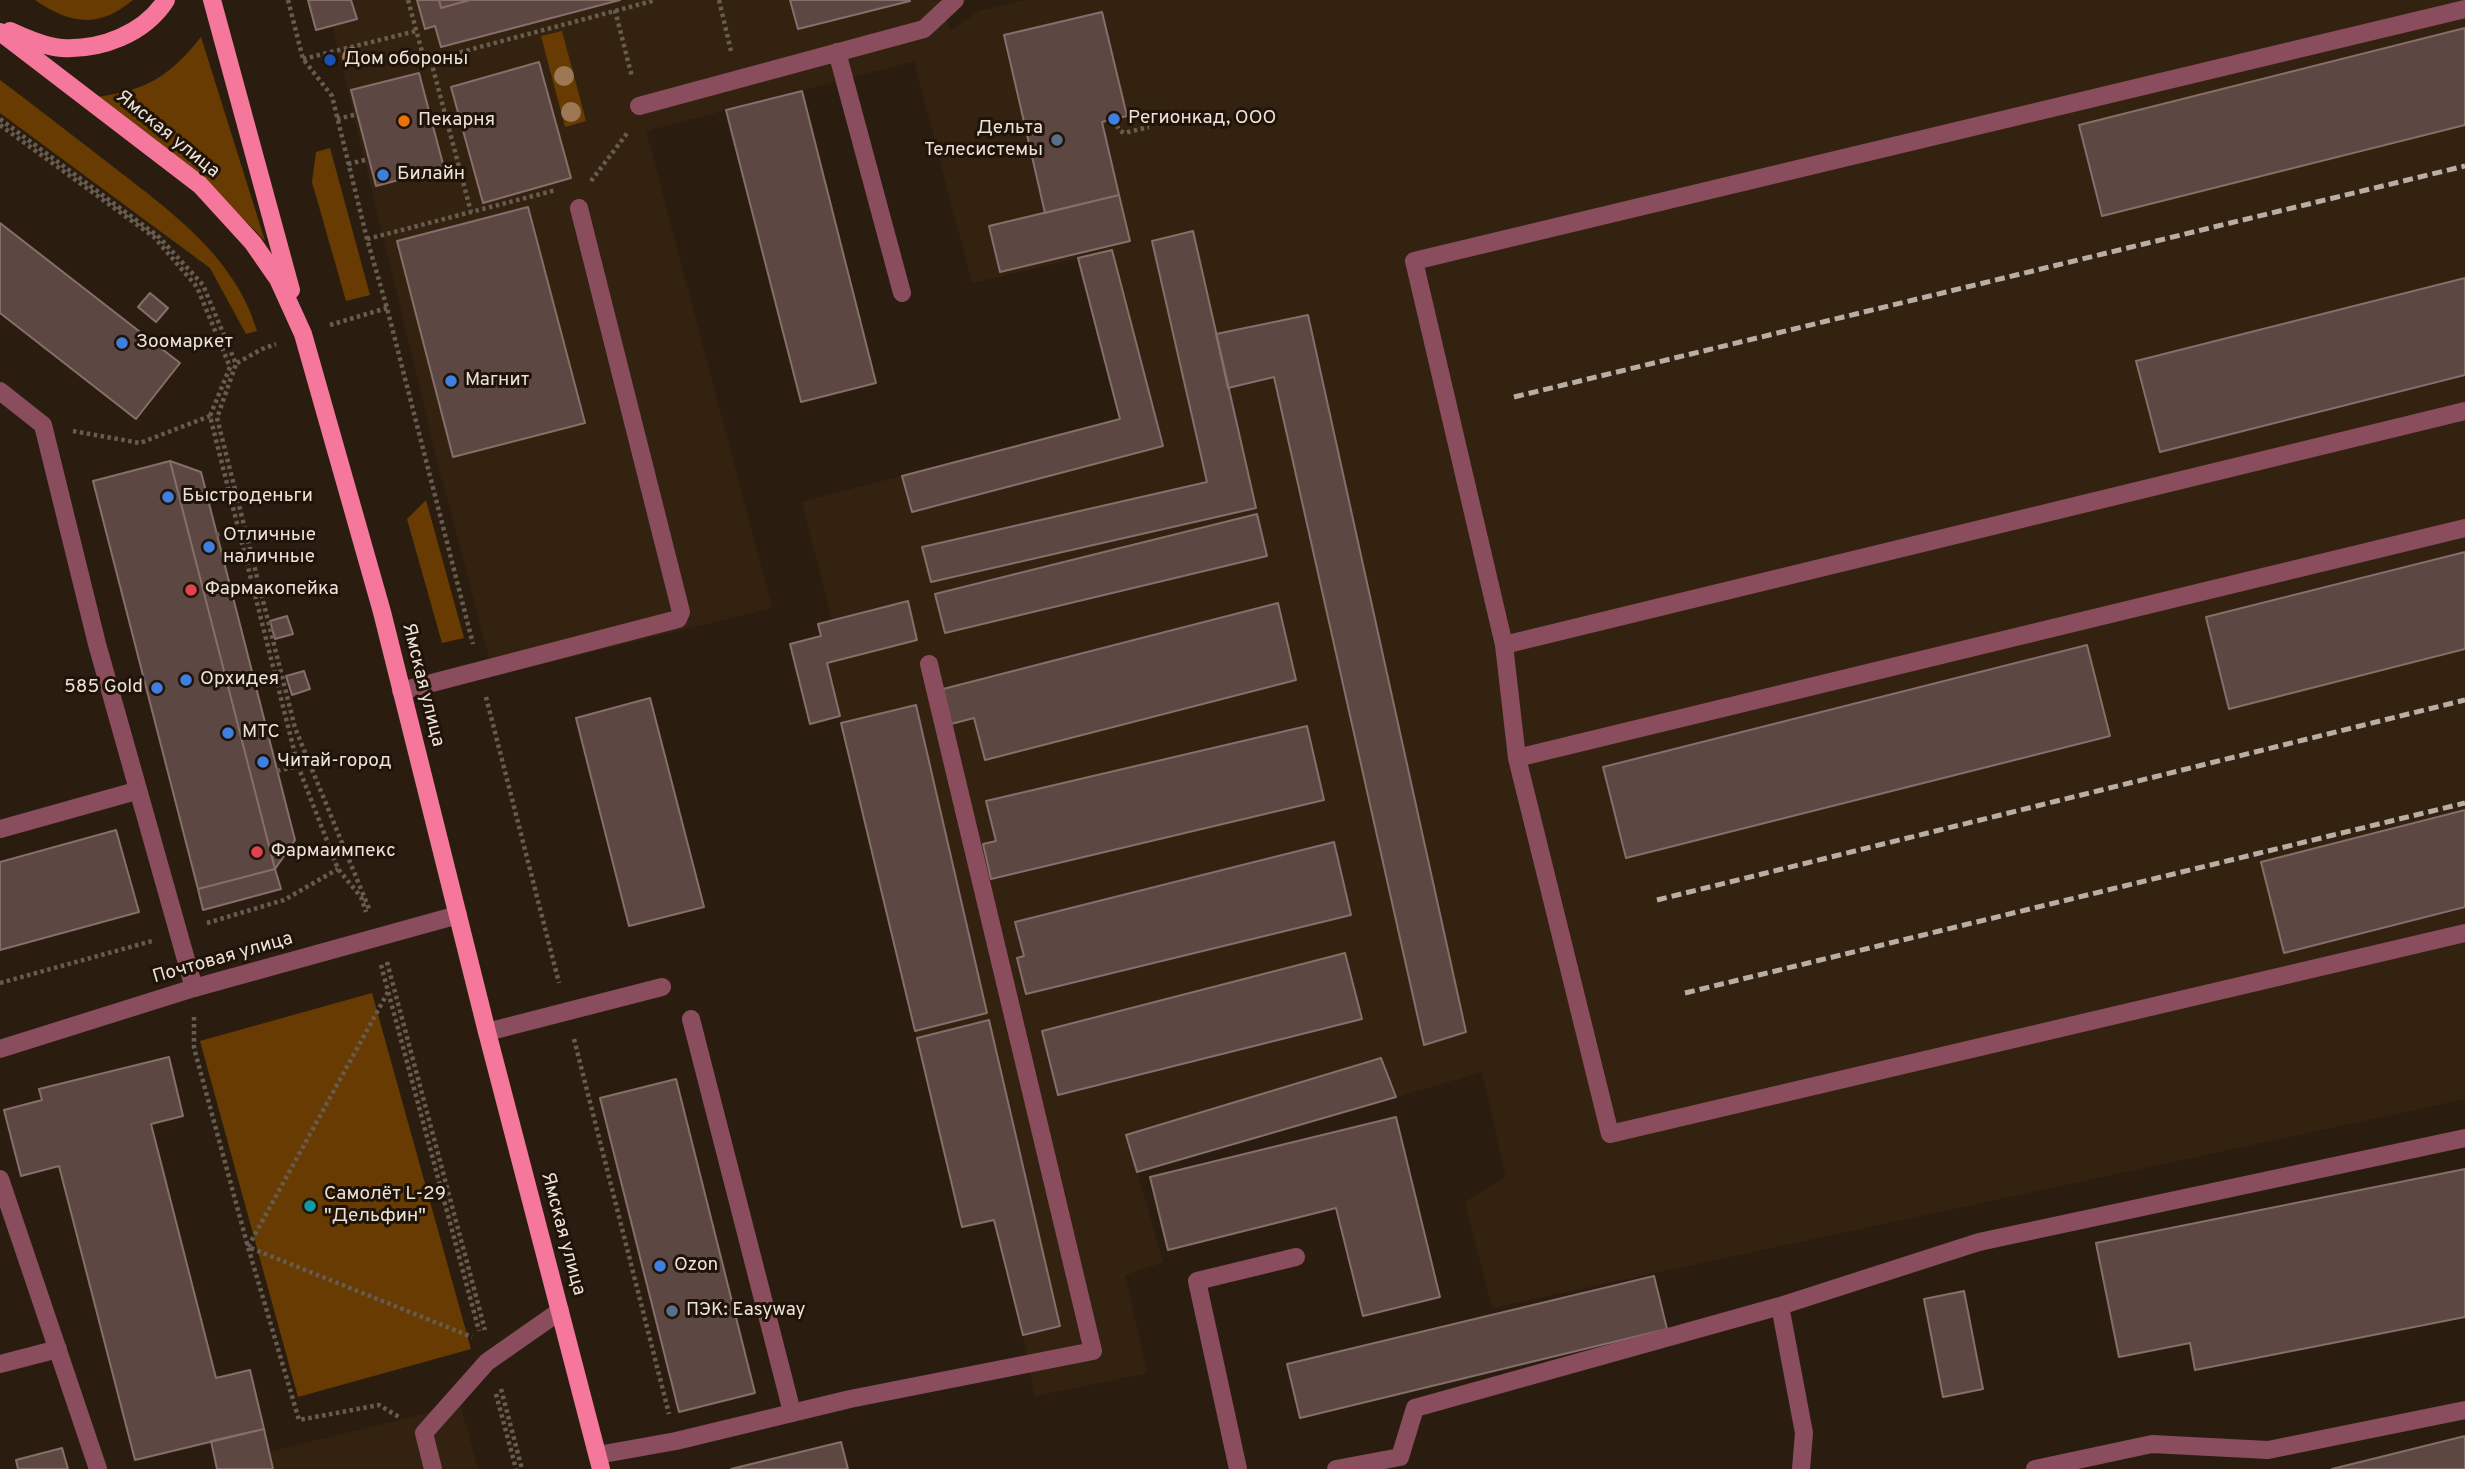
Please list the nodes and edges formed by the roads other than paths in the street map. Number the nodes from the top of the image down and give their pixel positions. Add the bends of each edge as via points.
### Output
1 (166, 0) edge
2 (212, 0) edge
3 (955, 0) edge
4 (2465, 9) edge
5 (0, 29) edge
6 (837, 52) junction
7 (639, 106) road end
8 (579, 208) dead end
9 (902, 293) dead end
10 (303, 334) junction
11 (0, 391) edge
12 (2465, 411) edge
13 (2465, 528) edge
14 (1504, 645) junction
15 (929, 664) dead end
16 (401, 691) junction
17 (1517, 758) junction
18 (136, 791) junction
19 (0, 829) edge
20 (458, 915) junction
21 (2465, 933) edge
22 (194, 988) junction
23 (662, 988) dead end
24 (691, 1019) dead end
25 (487, 1032) junction
26 (0, 1049) edge
27 (2465, 1138) edge
28 (0, 1179) edge
29 (1296, 1257) dead end
30 (1780, 1306) junction
31 (560, 1311) junction
32 (58, 1349) junction
33 (0, 1364) edge
34 (2465, 1410) edge
35 (792, 1412) junction
36 (600, 1462) edge
37 (1405, 1463) edge
38 (98, 1469) edge
39 (433, 1469) edge
40 (1238, 1469) edge
41 (1336, 1469) edge
42 (1801, 1469) edge
43 (2035, 1469) edge

1 - 5 main road via 131,33 96,46 59,48
2 - 10 main road
3 - 6 street via 924,29
4 - 14 street via 1414,261
5 - 10 main road, Ямская улица via 200,185 253,243 278,279
6 - 7 street
6 - 9 street
8 - 16 street via 681,612 678,619
10 - 16 main road, Ямская улица
11 - 18 street via 43,425
12 - 14 street
13 - 17 street
14 - 17 street
15 - 35 street via 1093,1351
16 - 20 main road, Ямская улица
17 - 21 street via 1610,1134
18 - 19 street
18 - 22 street
20 - 22 street, Почтовая улица
20 - 25 main road, Ямская улица
22 - 26 street, Почтовая улица
23 - 25 street
24 - 35 street
25 - 31 main road, Ямская улица
27 - 30 street via 1979,1242
28 - 32 street
29 - 40 street via 1197,1281
30 - 37 street via 1415,1408
30 - 42 street via 1804,1433
31 - 36 main road, Ямская улица
31 - 39 street via 490,1360 424,1433
32 - 33 street
32 - 38 street
34 - 43 street via 2268,1450 2152,1444
35 - 36 street
37 - 41 street

